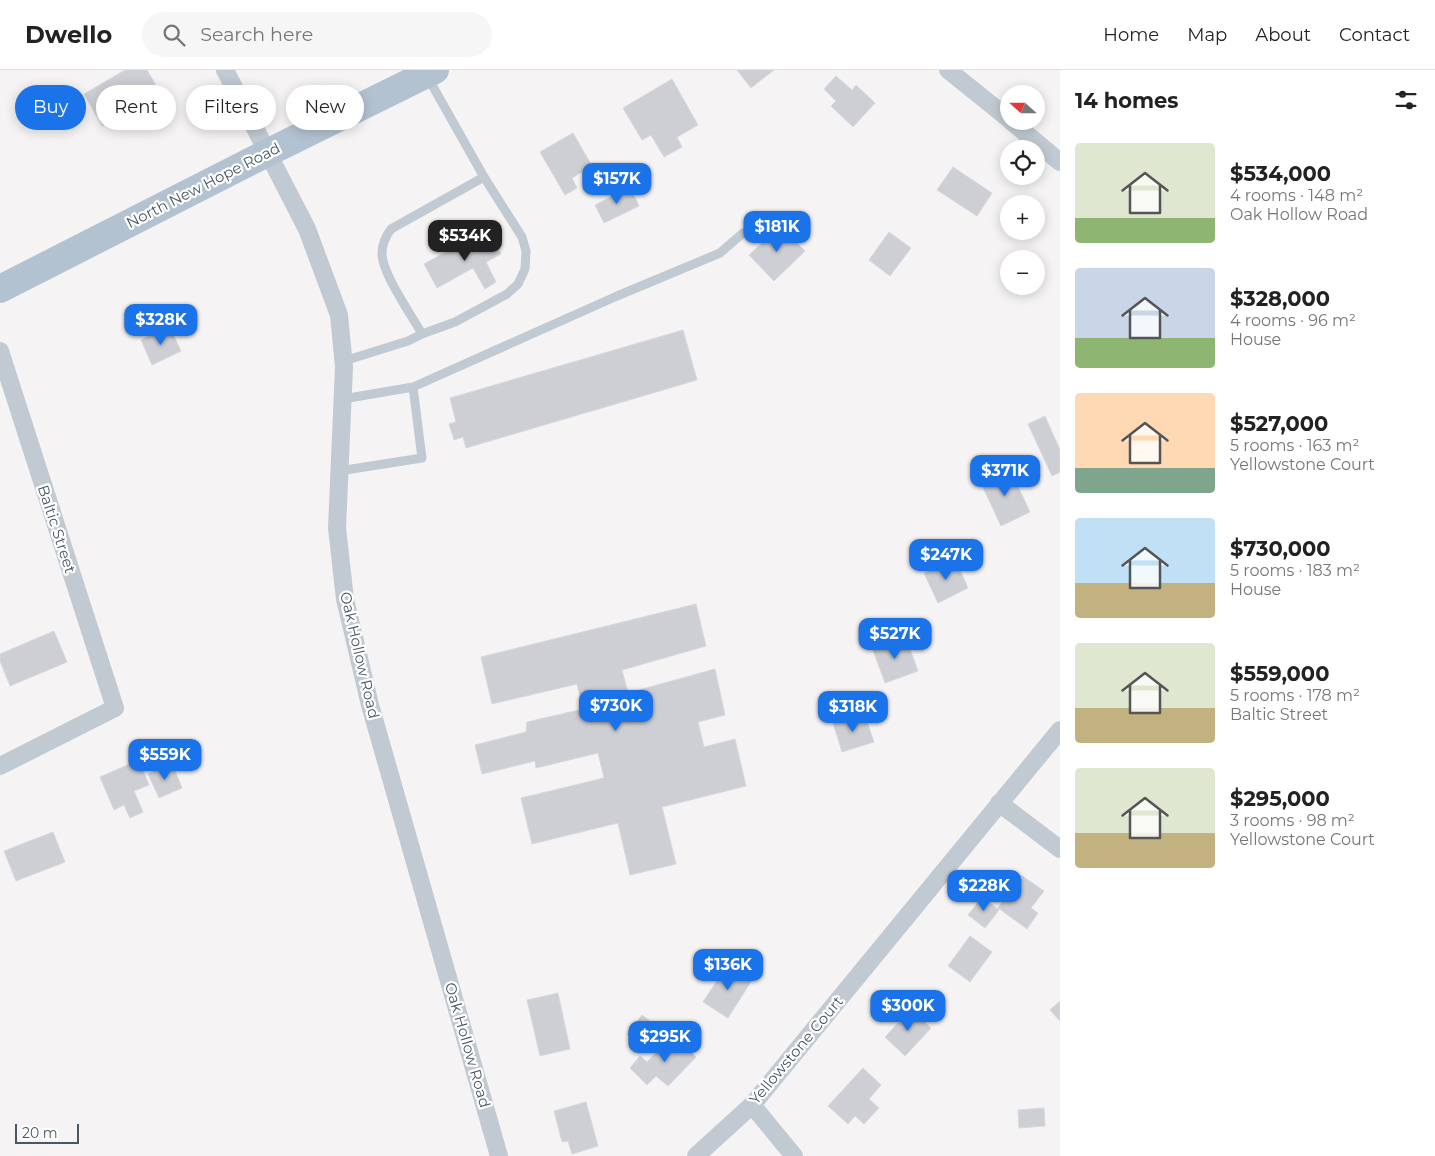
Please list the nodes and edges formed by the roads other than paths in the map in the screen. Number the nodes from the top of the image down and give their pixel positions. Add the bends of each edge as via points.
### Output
1 (225, 70) edge
2 (948, 70) edge
3 (430, 72) edge
4 (1000, 112) edge
5 (1022, 130) edge
6 (267, 152) junction
7 (1060, 162) edge
8 (484, 177) junction
9 (743, 233) dead end
10 (0, 289) edge
11 (422, 334) junction
12 (0, 351) edge
13 (344, 361) junction
14 (413, 387) junction
15 (343, 399) junction
16 (340, 471) junction
17 (1060, 730) edge
18 (0, 766) edge
19 (999, 802) junction
20 (1060, 849) edge
21 (752, 1104) junction
22 (499, 1156) edge
23 (696, 1156) edge
24 (794, 1156) edge

1 - 6 street, Oak Hollow Road
2 - 4 street
3 - 6 main road, North New Hope Road
3 - 8 lane
5 - 7 street
6 - 10 main road, North New Hope Road
6 - 13 street, Oak Hollow Road via 307,229 339,315
8 - 11 lane via 392,229 386,236 382,256 386,270
8 - 11 lane via 522,237 526,251 525,269 518,284 507,294 455,322
9 - 14 lane via 720,253
11 - 13 lane
12 - 18 street, Baltic Street via 114,708
13 - 15 street, Oak Hollow Road
14 - 15 lane
14 - 16 lane via 422,458
15 - 16 street, Oak Hollow Road
16 - 22 street, Oak Hollow Road via 337,528 345,599 370,705
17 - 19 street, Yellowstone Court
19 - 20 street
19 - 21 street, Yellowstone Court
21 - 23 street, Yellowstone Court
21 - 24 street

